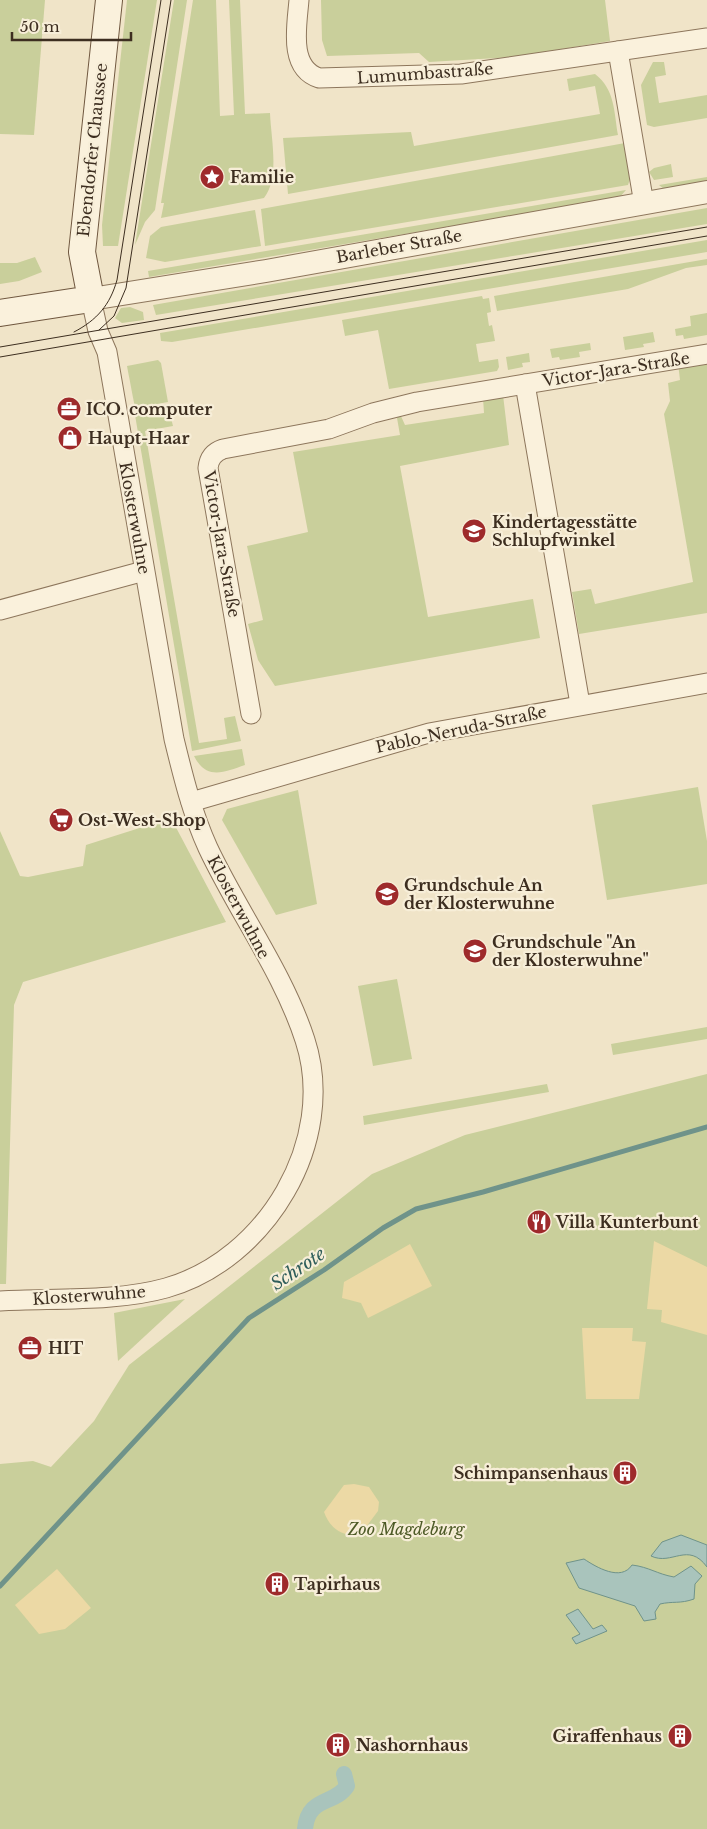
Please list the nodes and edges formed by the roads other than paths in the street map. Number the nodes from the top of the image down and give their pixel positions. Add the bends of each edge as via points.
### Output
1 (109, 0) edge
2 (299, 0) edge
3 (707, 38) edge
4 (618, 51) junction
5 (707, 192) edge
6 (644, 204) junction
7 (91, 299) junction
8 (0, 313) edge
9 (707, 354) edge
10 (525, 384) junction
11 (144, 571) junction
12 (0, 610) edge
13 (707, 683) edge
14 (580, 704) junction
15 (252, 714) dead end
16 (191, 802) junction
17 (0, 1301) edge

1 - 7 main road, Ebendorfer Chaussee via 82,252
2 - 4 street, Lumumbastraße via 298,57 307,72 319,78 460,74
3 - 4 street, Lumumbastraße
4 - 6 street
5 - 6 street, Barleber Straße
6 - 7 street, Barleber Straße
7 - 8 main road
7 - 11 street, Klosterwuhne via 98,331 107,352
9 - 10 street, Victor-Jara-Straße
10 - 14 street, Victor-Jara-Straße
10 - 15 street, Victor-Jara-Straße via 417,402 329,430 223,449 212,456 208,467
11 - 12 street
11 - 16 street, Klosterwuhne via 174,739
13 - 14 street, Pablo-Neruda-Straße
14 - 16 street, Pablo-Neruda-Straße via 404,739
16 - 17 street, Klosterwuhne via 208,849 289,1001 306,1042 312,1099 308,1130 297,1167 277,1205 250,1237 215,1265 185,1281 131,1294

